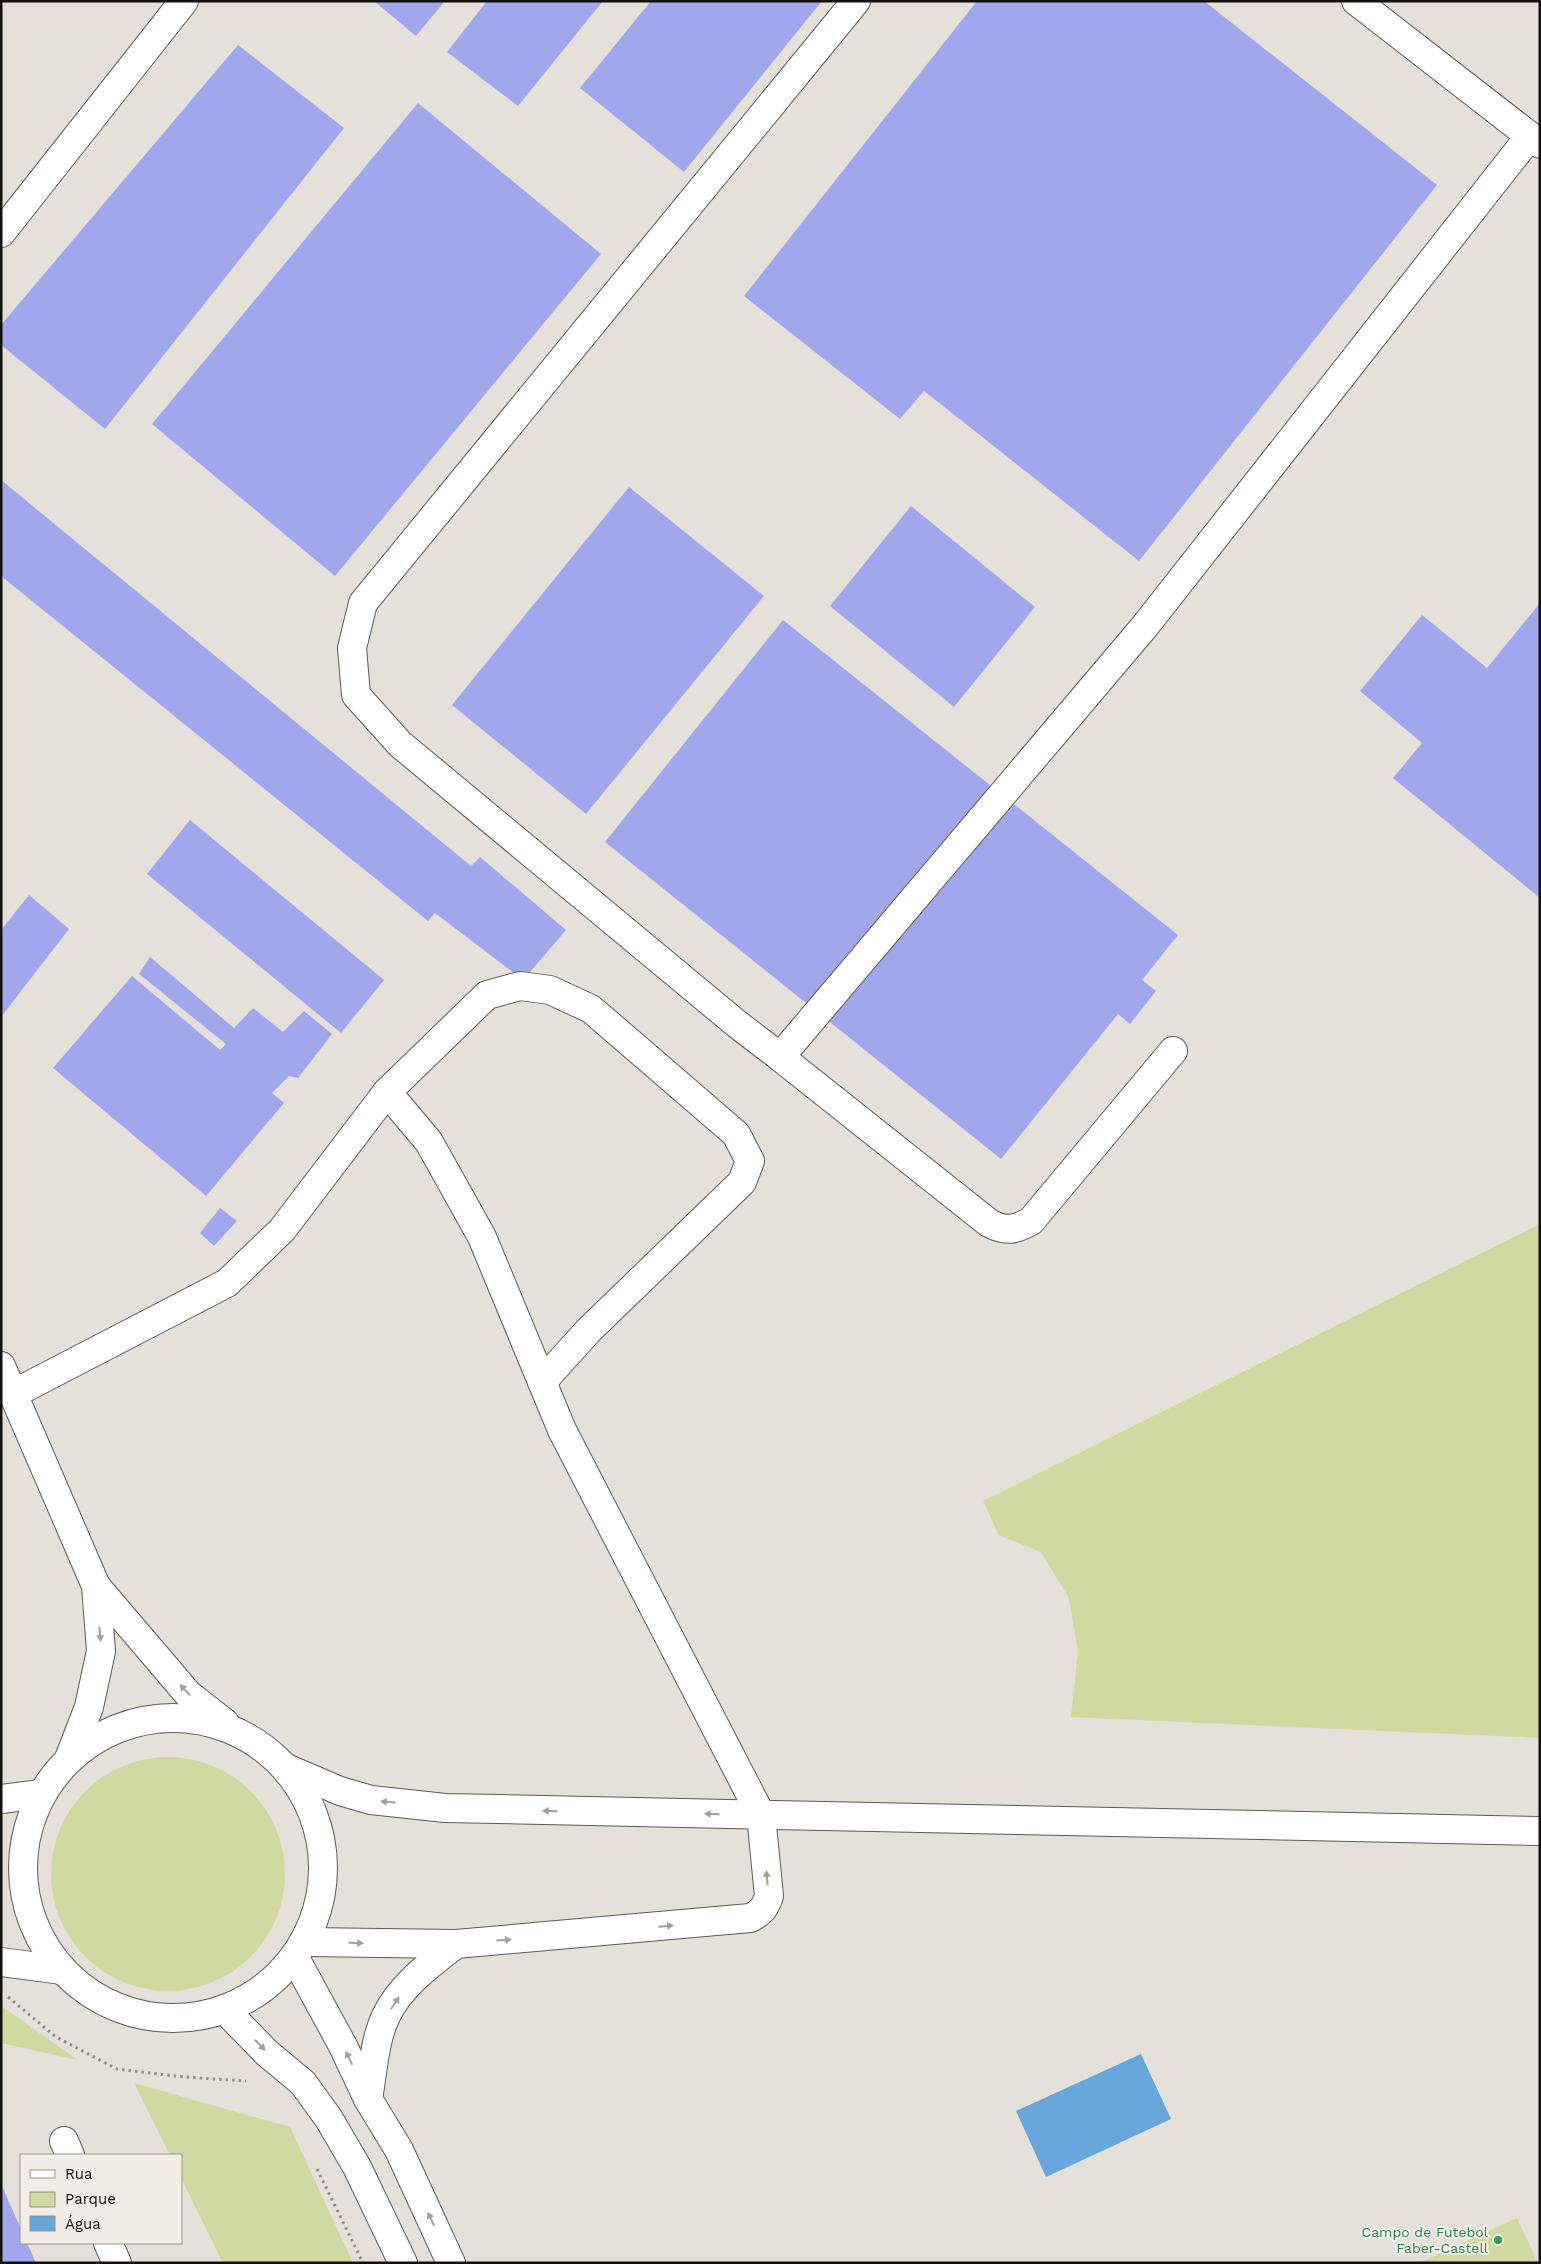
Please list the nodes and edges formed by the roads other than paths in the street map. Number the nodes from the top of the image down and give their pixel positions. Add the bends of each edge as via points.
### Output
1 (184, 1) edge
2 (856, 1) edge
3 (1356, 1) edge
4 (1535, 140) edge
5 (1, 233) edge
6 (1173, 1051) dead end
7 (780, 1057) junction
8 (387, 1092) junction
9 (1, 1366) edge
10 (542, 1382) junction
11 (13, 1394) junction
12 (96, 1586) junction
13 (236, 1732) junction
14 (70, 1756) junction
15 (284, 1767) junction
16 (41, 1794) junction
17 (1, 1800) edge
18 (761, 1815) junction
19 (1540, 1832) edge
20 (456, 1944) junction
21 (301, 1950) junction
22 (1, 1962) edge
23 (62, 1970) junction
24 (225, 2010) junction
25 (368, 2099) junction
26 (108, 2244) edge
27 (117, 2263) edge
28 (403, 2263) edge
29 (451, 2263) edge

1 - 5 street
2 - 7 street via 363,603 352,648 356,695 400,744
3 - 4 street
4 - 7 street via 1145,626
6 - 7 street via 1031,1221 1016,1229 1002,1230
8 - 10 street via 429,1142 482,1237
8 - 10 street via 487,994 520,986 550,990 591,1009 736,1134 750,1161 742,1182 588,1331
8 - 11 street via 282,1230 227,1282
9 - 11 street
10 - 18 street via 562,1430
11 - 12 street
13 -> 12 street via 188,1694
12 -> 14 street via 102,1651 89,1707
13 - 14 street via 194,1720 150,1720 107,1732
13 - 15 street via 262,1747
14 - 16 street
18 -> 15 street via 445,1808 371,1800 340,1791
15 - 21 street via 309,1803 322,1846 322,1890
16 - 17 street
16 - 23 street via 25,1838 23,1885 36,1931
18 - 19 street
20 -> 18 street via 750,1918 759,1914 769,1896
21 -> 20 street
25 -> 20 street via 377,2044 386,2015 424,1969
21 - 24 street via 264,1989
25 -> 21 street
22 - 23 street
23 - 24 street via 96,1998 138,2015 182,2019
24 -> 28 street via 303,2083 329,2119 357,2166
29 -> 25 street via 399,2150
26 - 27 street

